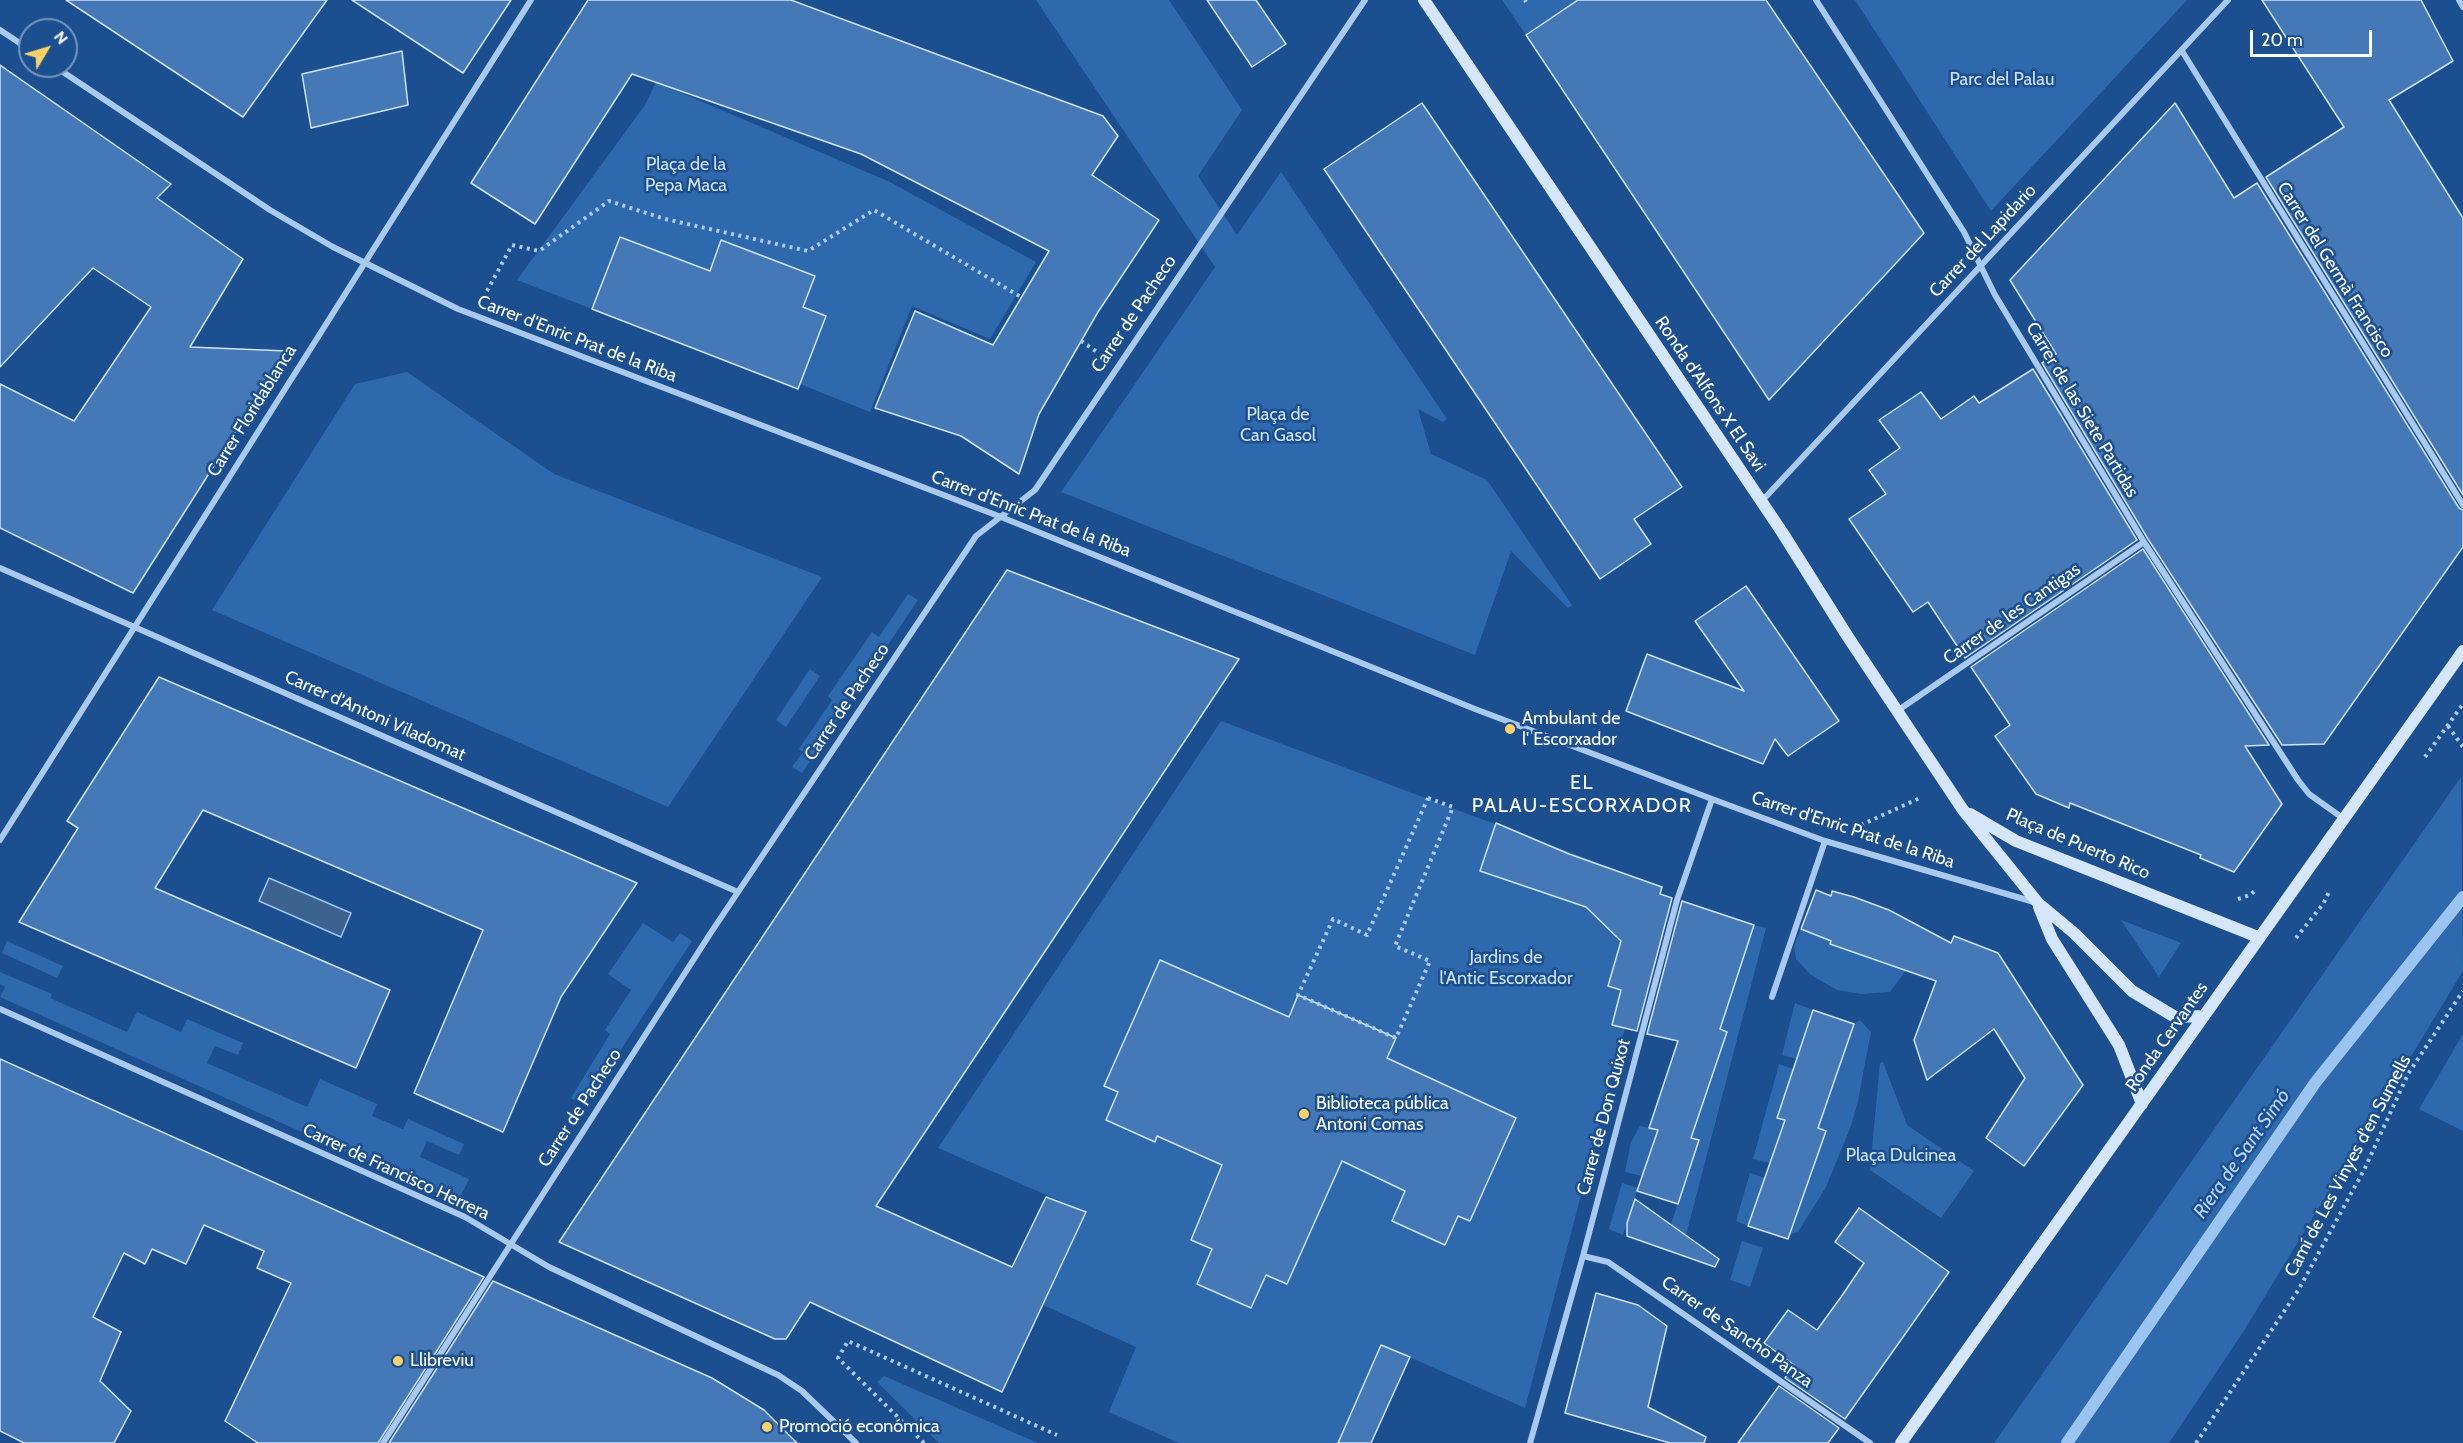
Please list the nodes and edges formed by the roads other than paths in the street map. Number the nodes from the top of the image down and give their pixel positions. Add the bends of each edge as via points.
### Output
1 (531, 0) edge
2 (1365, 0) edge
3 (1424, 0) edge
4 (1816, 0) edge
5 (2228, 0) edge
6 (2459, 0) edge
7 (2463, 7) edge
8 (0, 30) edge
9 (18, 42) edge
10 (2182, 51) junction
11 (72, 78) edge
12 (364, 262) junction
13 (1980, 265) junction
14 (1761, 502) junction
15 (2463, 505) edge
16 (1001, 517) junction
17 (2144, 542) junction
18 (0, 568) edge
19 (135, 627) junction
20 (2463, 651) edge
21 (1896, 711) junction
22 (1712, 799) junction
23 (1963, 810) junction
24 (2344, 819) junction
25 (0, 840) edge
26 (1825, 841) junction
27 (738, 892) junction
28 (2038, 903) junction
29 (2258, 937) junction
30 (1772, 997) dead end
31 (0, 1009) edge
32 (2204, 1016) junction
33 (2142, 1104) junction
34 (511, 1245) junction
35 (1583, 1256) junction
36 (382, 1443) edge
37 (856, 1443) edge
38 (1530, 1443) edge
39 (1870, 1443) edge
40 (1900, 1443) edge

1 - 12 street, Carrer Floridablanca
2 - 16 street, Carrer de Pacheco via 1035,490
3 - 14 street, Ronda d'Alfons X El Savi
4 - 13 street, Carrer de las Siete Partidas via 1964,232
5 - 10 street, Carrer del Lapidario
6 - 7 street
8 - 9 street
10 - 13 street, Carrer del Lapidario
10 - 15 street, Carrer del Germà Francisco
11 - 12 street, Carrer d'Enric Prat de la Riba via 270,210
12 - 16 street, Carrer d'Enric Prat de la Riba via 458,309
12 - 19 street, Carrer Floridablanca
13 - 14 street, Carrer del Lapidario
13 - 17 street, Carrer de las Siete Partidas
14 - 21 street, Ronda d'Alfons X El Savi
16 - 22 street, Carrer d'Enric Prat de la Riba via 1475,709
16 - 27 street, Carrer de Pacheco via 976,536
17 - 21 street, Carrer de les Cantigas
17 - 24 street, Carrer de las Siete Partidas via 2298,780 2309,794
18 - 19 street, Carrer d'Antoni Viladomat
19 - 25 street, Carrer Floridablanca
19 - 27 street, Carrer d'Antoni Viladomat
20 - 24 street, Ronda Cervantes
21 - 23 street, Ronda d'Alfons X El Savi
22 - 26 street, Carrer d'Enric Prat de la Riba
22 - 35 street, Carrer de Don Quixot via 1677,900
23 - 28 street, Plaça de Puerto Rico
23 - 29 street, Plaça de Puerto Rico via 2016,841
24 - 29 street, Ronda Cervantes
26 - 28 street, Carrer d'Enric Prat de la Riba
26 - 30 street
27 - 34 street, Carrer de Pacheco
28 - 32 street, Plaça de Puerto Rico via 2148,1002 2175,1017
28 - 33 street, Plaça de Puerto Rico via 2052,939 2120,1045
29 - 32 street, Ronda Cervantes
31 - 34 street, Carrer de Francisco Herrera via 465,1217
32 - 33 street, Ronda Cervantes
33 - 40 street, Ronda Cervantes
34 - 36 street, Carrer de Pacheco
34 - 37 street, Carrer de Francisco Herrera via 549,1268 778,1375 802,1391
35 - 38 street, Carrer de Don Quixot
35 - 39 street, Carrer de Sancho Panza via 1608,1262

